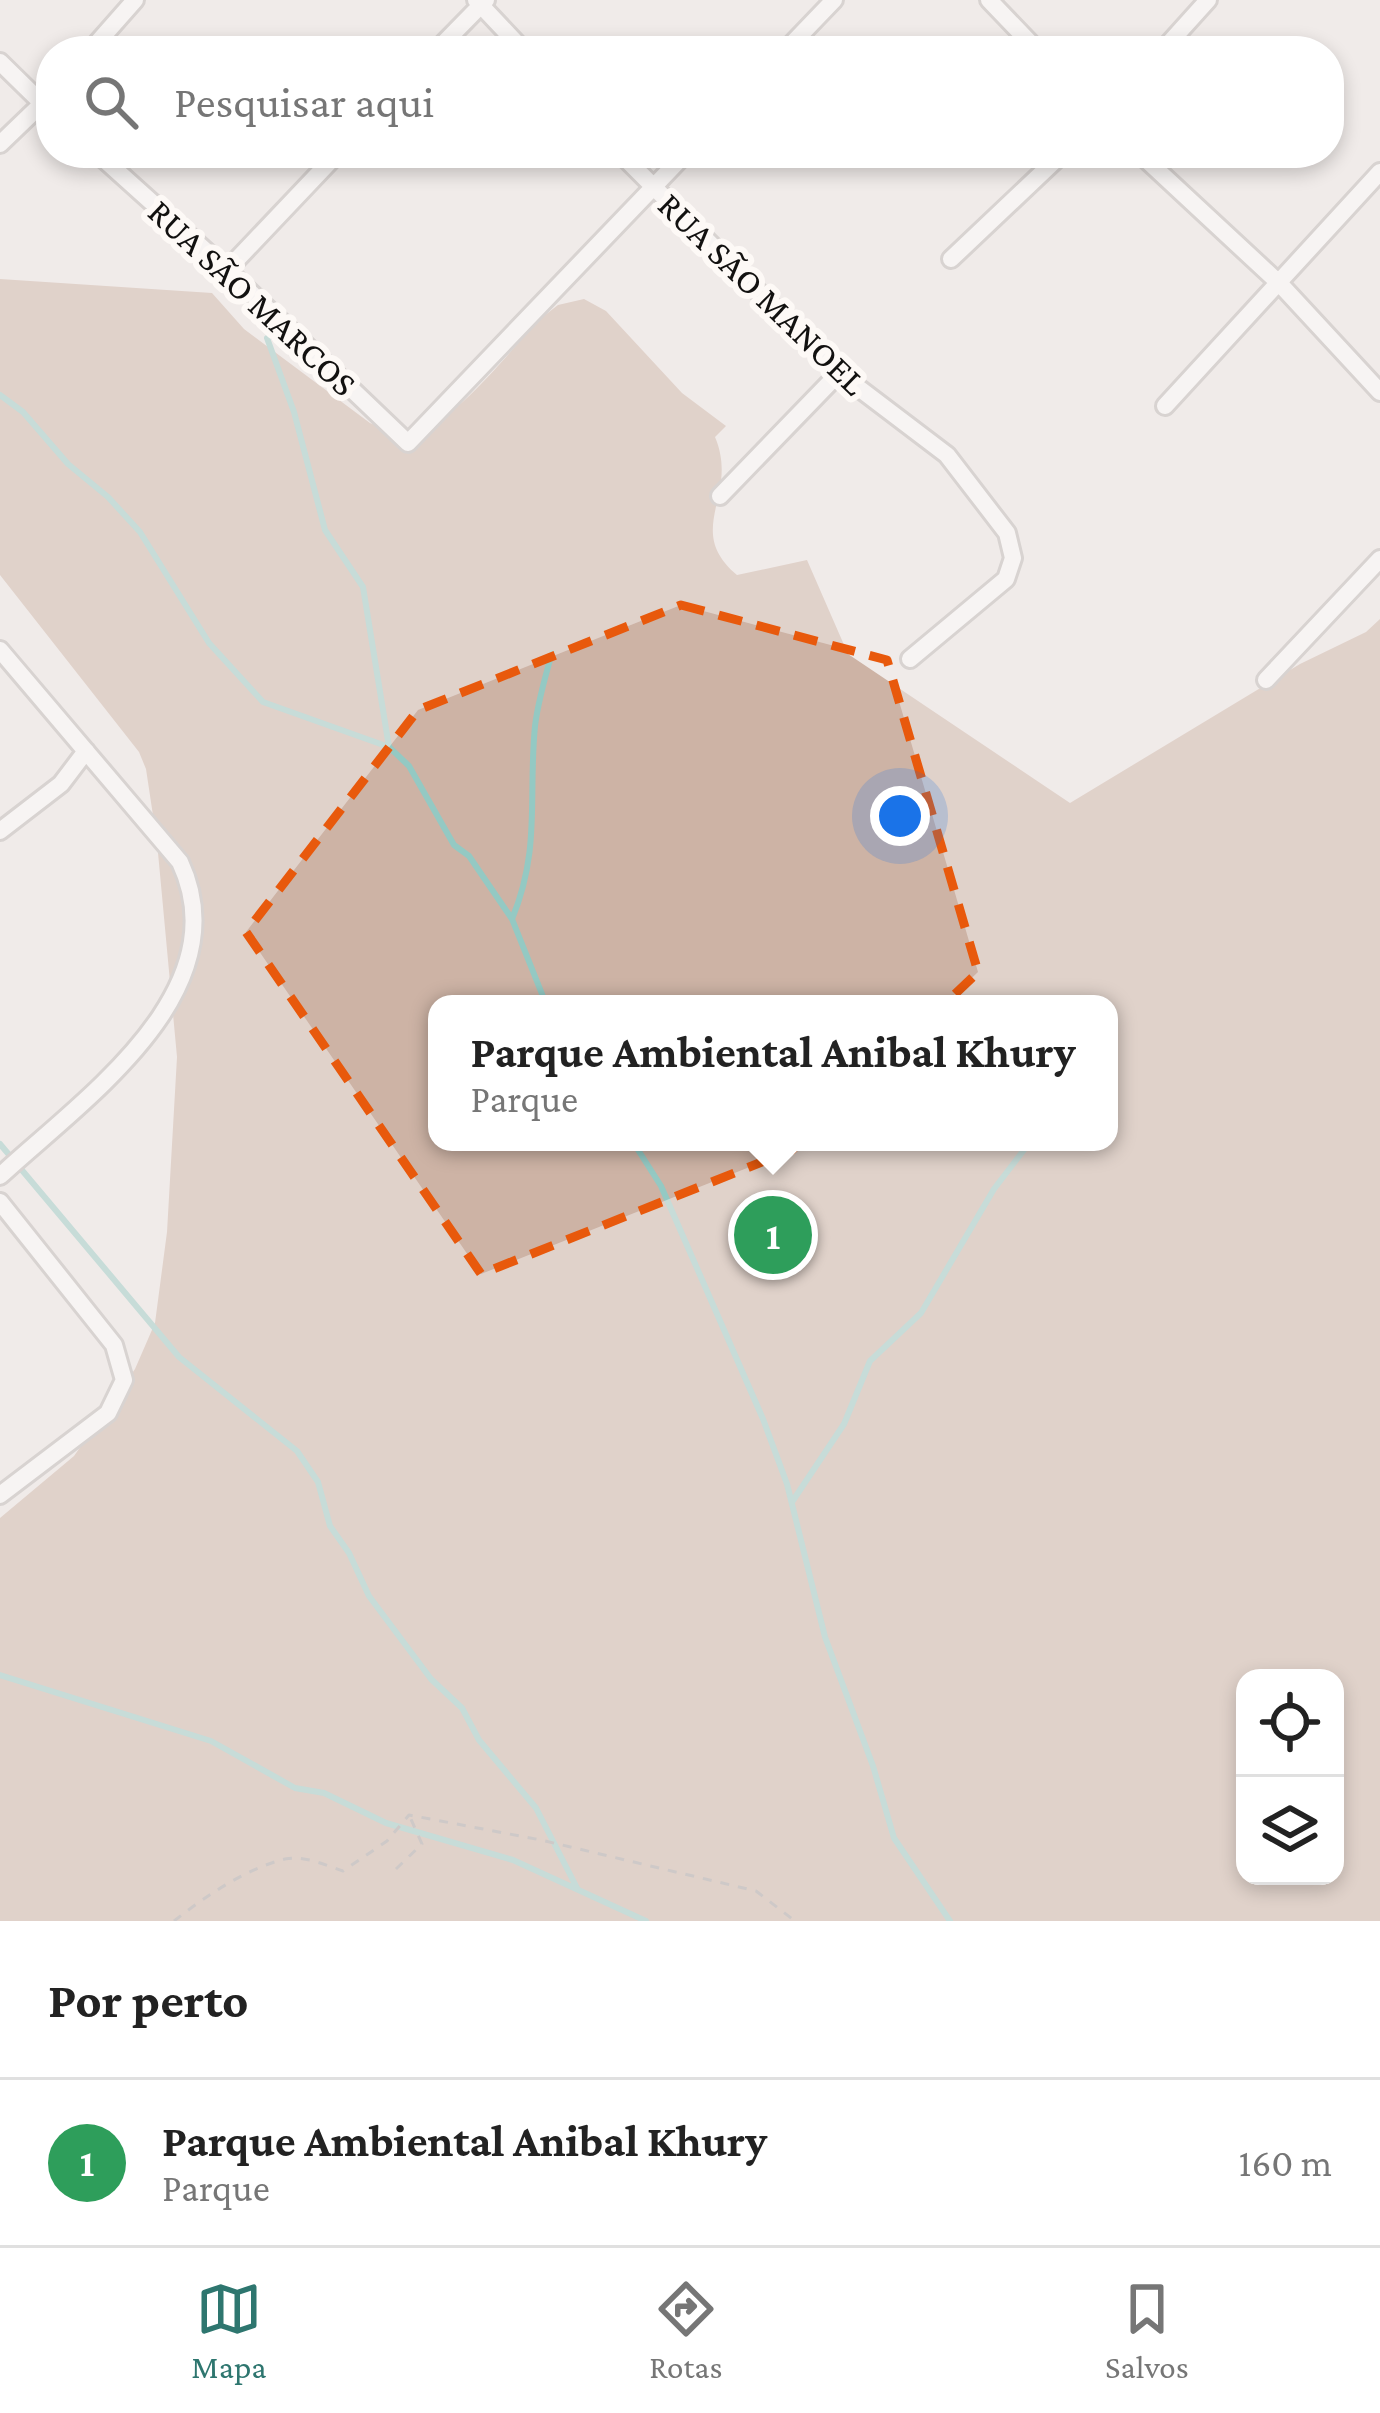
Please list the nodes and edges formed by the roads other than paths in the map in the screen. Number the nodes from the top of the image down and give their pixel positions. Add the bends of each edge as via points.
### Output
1 (136, 0) edge
2 (834, 0) edge
3 (989, 0) edge
4 (1208, 0) edge
5 (481, 2) edge
6 (104, 36) edge
7 (450, 36) edge
8 (511, 36) edge
9 (799, 36) edge
10 (1023, 36) edge
11 (1176, 36) edge
12 (0, 62) edge
13 (36, 94) edge
14 (36, 114) edge
15 (0, 144) edge
16 (114, 168) edge
17 (324, 168) edge
18 (634, 168) edge
19 (671, 168) edge
20 (1047, 168) edge
21 (1154, 168) edge
22 (1380, 172) edge
23 (652, 188) junction
24 (951, 259) dead end
25 (227, 270) junction
26 (1280, 284) junction
27 (839, 373) junction
28 (1380, 392) edge
29 (1165, 406) dead end
30 (720, 496) dead end
31 (1380, 559) edge
32 (0, 650) edge
33 (910, 659) dead end
34 (1266, 680) dead end
35 (86, 751) junction
36 (0, 831) edge
37 (0, 1176) edge
38 (0, 1202) edge
39 (0, 1495) edge

1 - 6 street
2 - 9 street
3 - 10 street
4 - 11 street
5 - 7 street
5 - 8 street
12 - 13 street
14 - 15 street
16 - 25 street, RUA SÃO MARCOS
17 - 25 street
18 - 23 street, RUA SÃO MANOEL
19 - 23 street
20 - 24 street
21 - 26 street
22 - 26 street
23 - 25 street, RUA SÃO MARCOS via 408,443
23 - 27 street, RUA SÃO MANOEL
26 - 28 street
26 - 29 street
27 - 30 street
27 - 33 street, RUA SÃO MANOEL via 947,455 1007,533 1006,579
31 - 34 street
32 - 35 street
35 - 36 street via 61,784
35 - 37 street via 180,862 193,889 196,936 167,1011 146,1041
38 - 39 street via 114,1345 124,1380 108,1413

